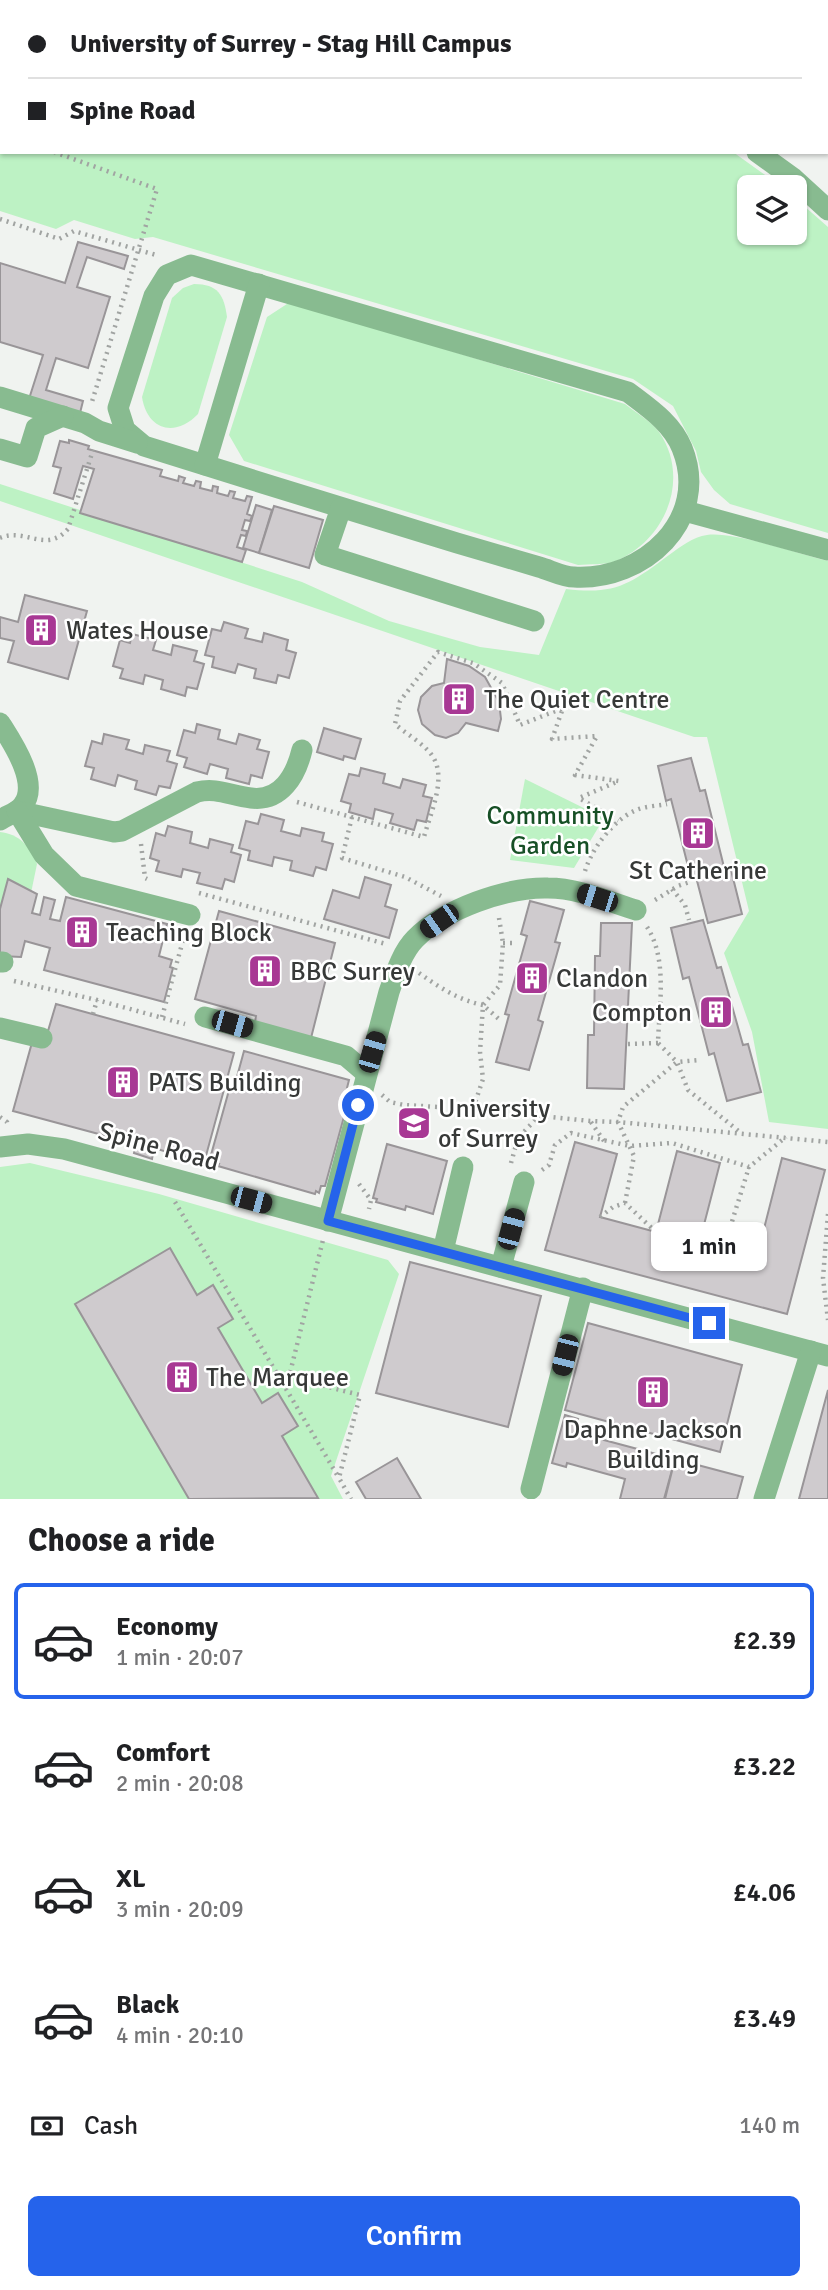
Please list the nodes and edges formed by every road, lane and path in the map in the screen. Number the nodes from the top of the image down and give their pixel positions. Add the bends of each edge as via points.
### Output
1 (60, 154) edge
2 (760, 154) edge
3 (828, 209) edge
4 (0, 219) edge
5 (139, 250) junction
6 (191, 265) junction
7 (259, 284) junction
8 (0, 397) edge
9 (64, 416) junction
10 (92, 427) junction
11 (144, 446) junction
12 (0, 449) edge
13 (205, 466) junction
14 (341, 508) junction
15 (685, 511) junction
16 (0, 538) edge
17 (828, 550) edge
18 (534, 621) dead end
19 (0, 723) edge
20 (302, 750) dead end
21 (271, 795) junction
22 (667, 804) dead end
23 (9, 815) edge
24 (352, 817) junction
25 (618, 821) junction
26 (142, 822) junction
27 (156, 881) dead end
28 (692, 881) dead end
29 (672, 889) junction
30 (192, 891) dead end
31 (578, 891) junction
32 (495, 896) junction
33 (636, 910) junction
34 (454, 913) junction
35 (190, 915) joint
36 (689, 920) dead end
37 (503, 943) junction
38 (516, 943) dead end
39 (403, 960) junction
40 (3, 968) edge
41 (97, 1000) junction
42 (483, 1005) junction
43 (93, 1014) dead end
44 (162, 1017) junction
45 (196, 1020) joint
46 (501, 1021) dead end
47 (0, 1028) edge
48 (42, 1038) dead end
49 (658, 1043) junction
50 (628, 1044) dead end
51 (699, 1060) dead end
52 (677, 1062) junction
53 (366, 1077) junction
54 (473, 1109) junction
55 (590, 1121) junction
56 (618, 1122) junction
57 (741, 1133) junction
58 (786, 1137) junction
59 (604, 1141) junction
60 (828, 1142) edge
61 (629, 1146) junction
62 (0, 1147) edge
63 (463, 1167) dead end
64 (749, 1167) junction
65 (357, 1182) dead end
66 (524, 1182) joint
67 (171, 1194) dead end
68 (625, 1203) junction
69 (367, 1214) dead end
70 (828, 1214) edge
71 (600, 1217) dead end
72 (326, 1228) junction
73 (730, 1228) junction
74 (656, 1232) dead end
75 (699, 1244) dead end
76 (443, 1251) junction
77 (826, 1251) edge
78 (755, 1260) dead end
79 (501, 1267) junction
80 (583, 1289) junction
81 (828, 1320) edge
82 (819, 1353) edge
83 (289, 1377) junction
84 (281, 1381) junction
85 (339, 1478) junction
86 (531, 1489) dead end
87 (352, 1499) edge
88 (764, 1499) edge

1 - 5 path via 157,189
2 - 3 street
4 - 5 path via 59,239 74,231
5 - 6 path
5 - 10 path
6 - 7 street
6 - 11 street via 167,275 154,296 118,408 125,430
7 - 13 street
7 - 15 street via 628,392 662,417 682,448 690,481
8 - 9 street
9 - 10 street
9 - 12 street via 36,428 27,457
10 - 11 street
10 - 16 path via 68,529 52,541 8,534
11 - 13 street
13 - 14 street
14 - 15 street via 573,578 614,573 643,560 669,538
14 - 18 street via 325,555
15 - 17 street
19 - 23 street via 22,759 29,792 25,803
20 - 21 street via 295,775
21 - 24 path
21 - 26 street via 261,799 206,790
22 - 25 path via 636,810
23 - 26 street via 114,831
23 - 35 street via 76,886
24 - 25 path via 424,837 438,768 432,755 395,724 400,701 439,652 472,663 502,683 520,725 563,708 552,739 597,736 575,775 619,781 579,798
24 - 34 path via 342,858 405,877 439,893
25 - 31 path via 589,857
26 - 27 path via 145,878
28 - 29 path
29 - 33 path
29 - 36 path via 685,905
30 - 39 path via 390,945
31 - 32 street via 524,888
31 - 33 street
32 - 34 street
32 - 37 path
33 - 49 path via 657,954
34 - 39 street via 414,940
35 - 44 path
37 - 38 path
37 - 42 path via 500,985
39 - 42 path via 445,991
39 - 53 street via 389,992
40 - 41 path
41 - 43 path
41 - 44 path
42 - 46 path
42 - 54 path via 483,1079
44 - 45 path
45 - 53 street via 346,1056
47 - 48 street
49 - 50 path
49 - 52 path
51 - 52 path
52 - 56 path via 623,1108
52 - 57 path via 688,1090
53 - 54 path via 390,1102
53 - 72 street
54 - 55 path
55 - 56 path
55 - 59 path
56 - 57 path
56 - 61 path
57 - 58 path
58 - 60 path
58 - 64 path
59 - 61 path
59 - 66 path via 571,1133 555,1144 549,1165
61 - 64 path via 672,1143
61 - 68 path via 634,1156
62 - 72 street, Spine Road via 50,1146
63 - 76 street
64 - 73 path
65 - 69 path via 371,1200
66 - 79 street
67 - 84 path
68 - 71 path
68 - 74 path
70 - 77 path
72 - 76 street, Spine Road
72 - 83 path
73 - 75 path
73 - 78 path
76 - 79 street, Spine Road
77 - 81 path via 823,1278
79 - 80 street, Spine Road
80 - 82 street, Spine Road
80 - 86 street
82 - 88 street via 784,1432
83 - 84 path
83 - 85 path via 360,1395
84 - 85 path
85 - 87 path

